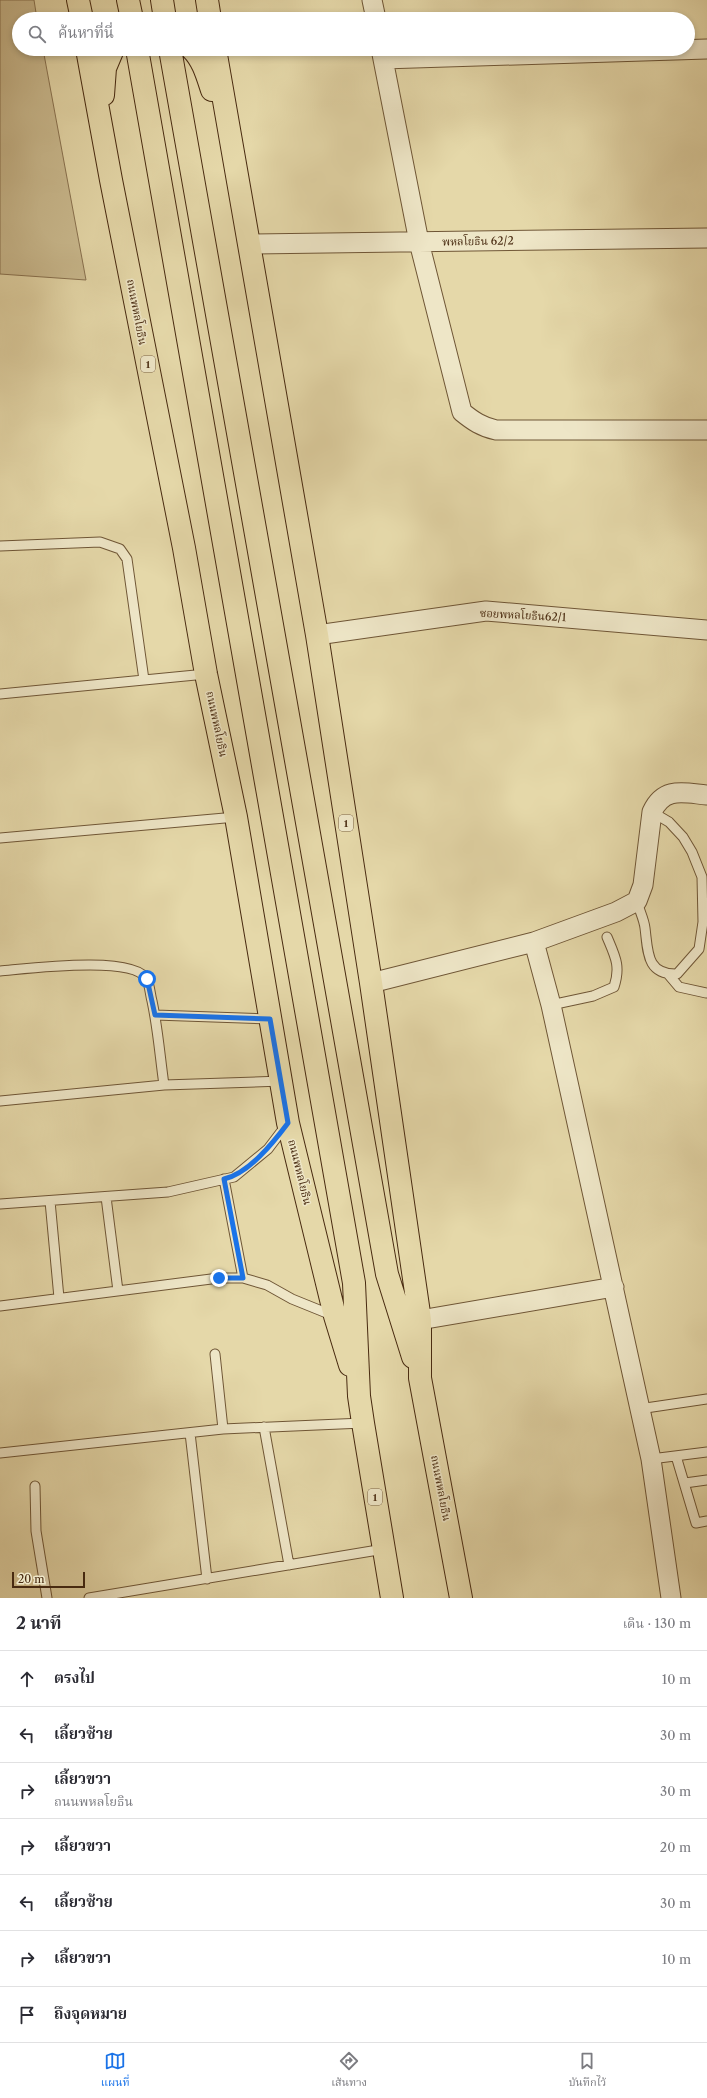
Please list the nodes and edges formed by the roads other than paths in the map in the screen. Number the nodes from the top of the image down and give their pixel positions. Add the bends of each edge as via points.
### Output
1 (78, 0) edge
2 (128, 0) edge
3 (162, 0) edge
4 (207, 0) edge
5 (372, 0) edge
6 (81, 12) edge
7 (131, 12) edge
8 (164, 12) edge
9 (209, 12) edge
10 (375, 12) edge
11 (695, 49) edge
12 (707, 49) edge
13 (88, 56) edge
14 (110, 56) edge
15 (138, 56) edge
16 (171, 56) edge
17 (199, 56) edge
18 (216, 56) edge
19 (382, 56) edge
20 (232, 155) junction
21 (111, 180) junction
22 (707, 238) edge
23 (419, 242) junction
24 (250, 244) junction
25 (707, 430) edge
26 (0, 546) edge
27 (707, 630) edge
28 (316, 635) junction
29 (206, 674) junction
30 (144, 680) junction
31 (0, 694) edge
32 (707, 795) edge
33 (652, 812) junction
34 (236, 817) junction
35 (0, 838) edge
36 (637, 901) junction
37 (607, 937) dead end
38 (534, 942) junction
39 (0, 971) edge
40 (668, 974) junction
41 (371, 983) junction
42 (706, 993) dead end
43 (550, 1005) junction
44 (155, 1015) junction
45 (270, 1019) junction
46 (282, 1081) junction
47 (164, 1085) junction
48 (0, 1101) edge
49 (288, 1123) junction
50 (224, 1179) junction
51 (106, 1197) junction
52 (50, 1201) junction
53 (0, 1204) edge
54 (243, 1278) junction
55 (614, 1287) junction
56 (118, 1291) junction
57 (60, 1298) junction
58 (0, 1306) edge
59 (335, 1316) junction
60 (420, 1320) junction
61 (215, 1354) dead end
62 (420, 1378) junction
63 (359, 1396) junction
64 (707, 1399) edge
65 (639, 1408) junction
66 (362, 1423) junction
67 (264, 1427) junction
68 (222, 1429) junction
69 (190, 1432) junction
70 (707, 1452) edge
71 (0, 1453) edge
72 (676, 1456) junction
73 (651, 1459) junction
74 (707, 1480) edge
75 (685, 1483) junction
76 (34, 1486) dead end
77 (707, 1521) edge
78 (384, 1550) junction
79 (289, 1565) junction
80 (207, 1579) junction
81 (47, 1598) edge
82 (89, 1598) edge
83 (392, 1598) edge
84 (461, 1598) edge
85 (671, 1598) edge

1 - 6 main road
2 - 7 main road
3 - 8 main road
4 - 9 main road
5 - 10 street
11 - 12 street
13 - 21 main road, ถนนพหลโยธิน / 1
14 - 21 main road via 105,68 103,92
15 - 63 main road, ถนนพหลโยธิน via 354,1283
16 - 62 main road, ถนนพหลโยธิน via 387,1274
17 - 20 main road via 206,70
18 - 20 main road, ถนนพหลโยธิน / 1
19 - 23 street
20 - 24 main road, ถนนพหลโยธิน / 1
21 - 29 main road, ถนนพหลโยธิน / 1 via 183,540
22 - 23 street, พหลโยธิน 62/2
23 - 24 street, พหลโยธิน 62/2
23 - 25 street via 462,412 475,422 485,428 496,430
24 - 28 main road, ถนนพหลโยธิน / 1
26 - 30 lane via 100,542 120,549 127,559
27 - 28 street, ซอยพหลโยธิน62/1 via 486,611
28 - 41 main road, ถนนพหลโยธิน / 1
29 - 30 lane
29 - 34 main road, ถนนพหลโยธิน / 1
30 - 31 lane
32 - 33 street via 673,792 663,796
33 - 36 street via 643,885
33 - 40 lane via 669,822 683,837 702,877 703,922 699,949 677,974
34 - 35 lane
34 - 45 main road, ถนนพหลโยธิน / 1
36 - 38 street via 616,912
36 - 40 lane via 645,926 648,955 654,967
37 - 43 lane via 618,961 614,987 593,996
38 - 41 street
38 - 43 street
39 - 44 lane via 76,964 123,966 137,971 147,979
40 - 42 lane via 679,987
41 - 60 main road, ถนนพหลโยธิน / 1
43 - 55 street
44 - 45 lane
44 - 47 lane
45 - 46 main road, ถนนพหลโยธิน / 1
46 - 47 lane
46 - 49 main road, ถนนพหลโยธิน / 1
47 - 48 lane
49 - 50 lane via 268,1149 234,1177
49 - 59 main road, ถนนพหลโยธิน / 1
50 - 51 lane via 168,1192
50 - 54 lane
51 - 52 lane
51 - 56 lane
52 - 53 lane
52 - 57 lane
54 - 56 lane via 219,1278
54 - 59 lane
55 - 60 street
55 - 65 street
56 - 57 lane
57 - 58 lane
59 - 63 main road, ถนนพหลโยธิน / 1
60 - 62 main road, ถนนพหลโยธิน / 1
61 - 68 lane
62 - 84 main road, ถนนพหลโยธิน / 1
63 - 66 main road, ถนนพหลโยธิน / 1
64 - 65 lane
65 - 73 street
66 - 67 lane
66 - 78 main road, ถนนพหลโยธิน / 1
67 - 68 lane
67 - 79 lane
68 - 69 lane
69 - 71 lane
69 - 80 lane
70 - 72 lane
72 - 73 lane
72 - 75 lane
73 - 85 street
74 - 75 lane
75 - 77 lane via 696,1523
76 - 81 lane via 36,1531
78 - 79 lane
78 - 83 main road, ถนนพหลโยธิน / 1
79 - 80 lane
80 - 82 lane

